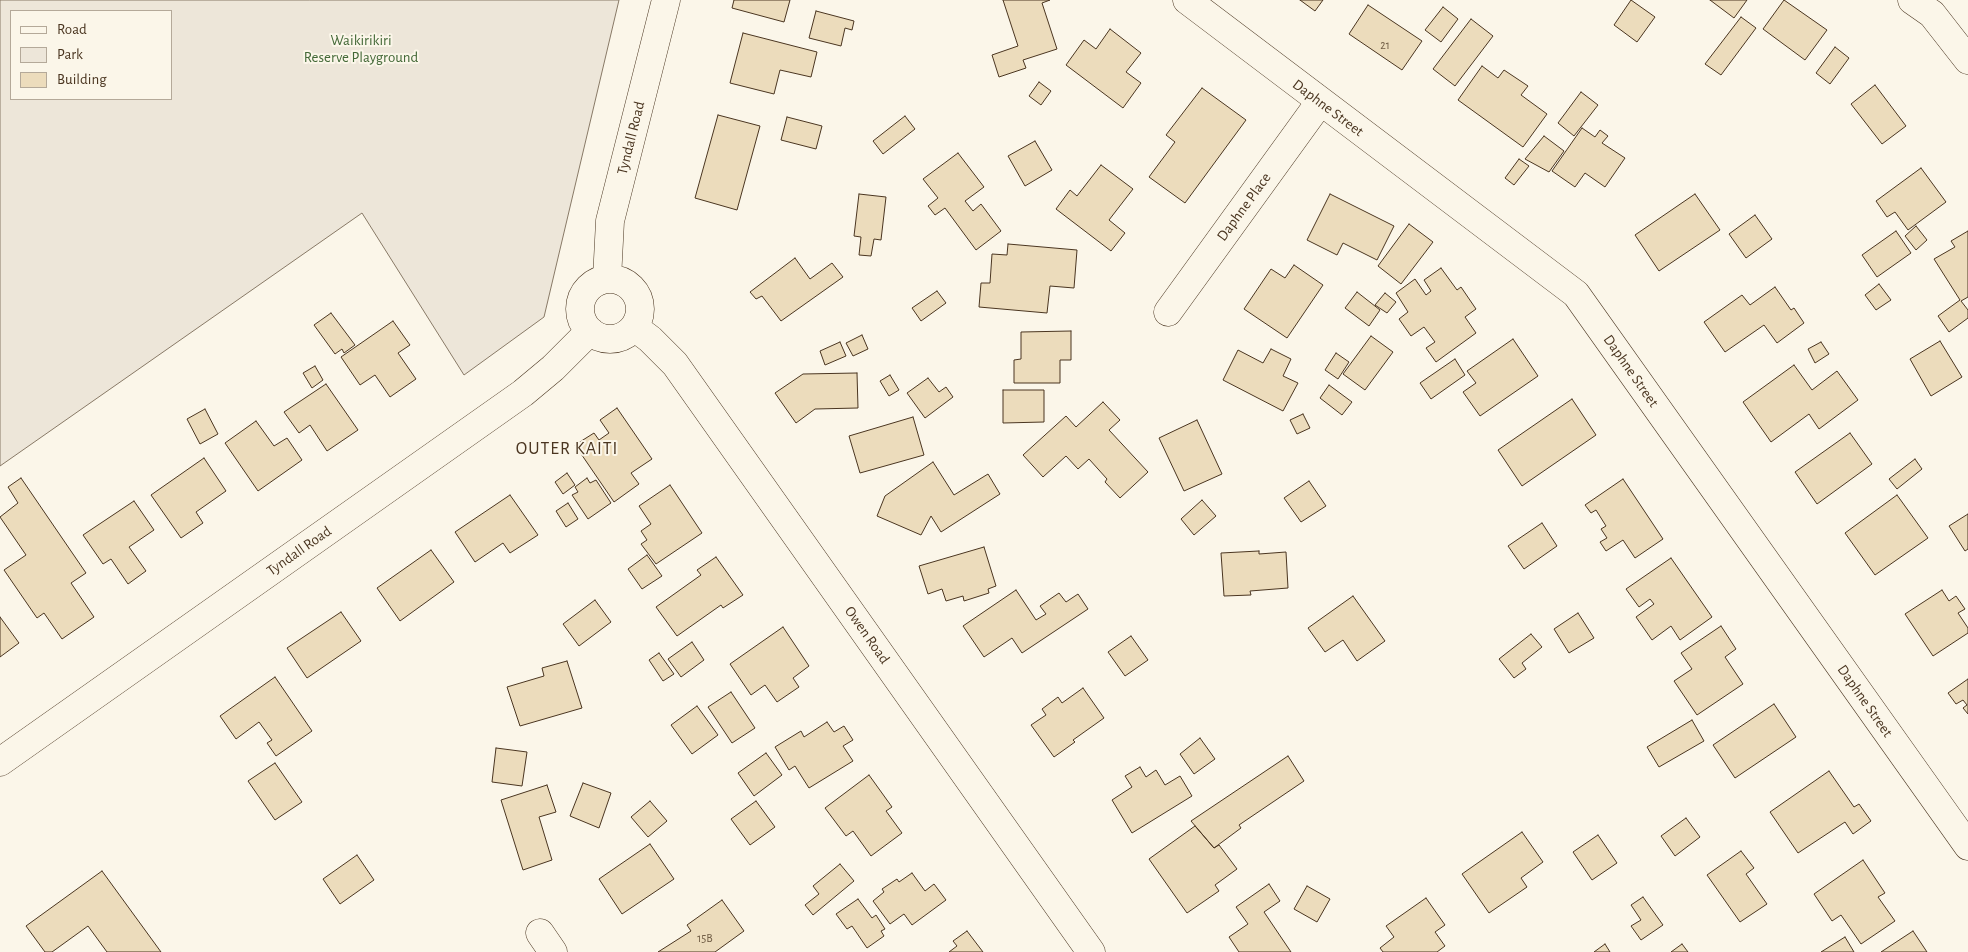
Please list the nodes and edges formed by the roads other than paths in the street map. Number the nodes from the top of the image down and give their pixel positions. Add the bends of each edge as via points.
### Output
1 (666, 0) edge
2 (1187, 0) edge
3 (1912, 0) edge
4 (1968, 60) edge
5 (1320, 102) junction
6 (607, 278) junction
7 (1168, 312) dead end
8 (634, 327) junction
9 (590, 331) junction
10 (0, 762) edge
11 (1968, 846) edge
12 (1091, 952) edge

1 - 6 street, Tyndall Road via 610,221
2 - 5 street, Daphne Street
3 - 4 street via 1932,14
5 - 7 street, Daphne Place
5 - 11 street, Daphne Street via 1576,294
6 - 8 street via 626,283 634,290 640,308
6 - 9 street via 589,286 580,304 583,324
8 - 9 street via 618,338 598,337
8 - 12 street, Owen Road via 675,364
9 - 10 street, Tyndall Road via 522,393

